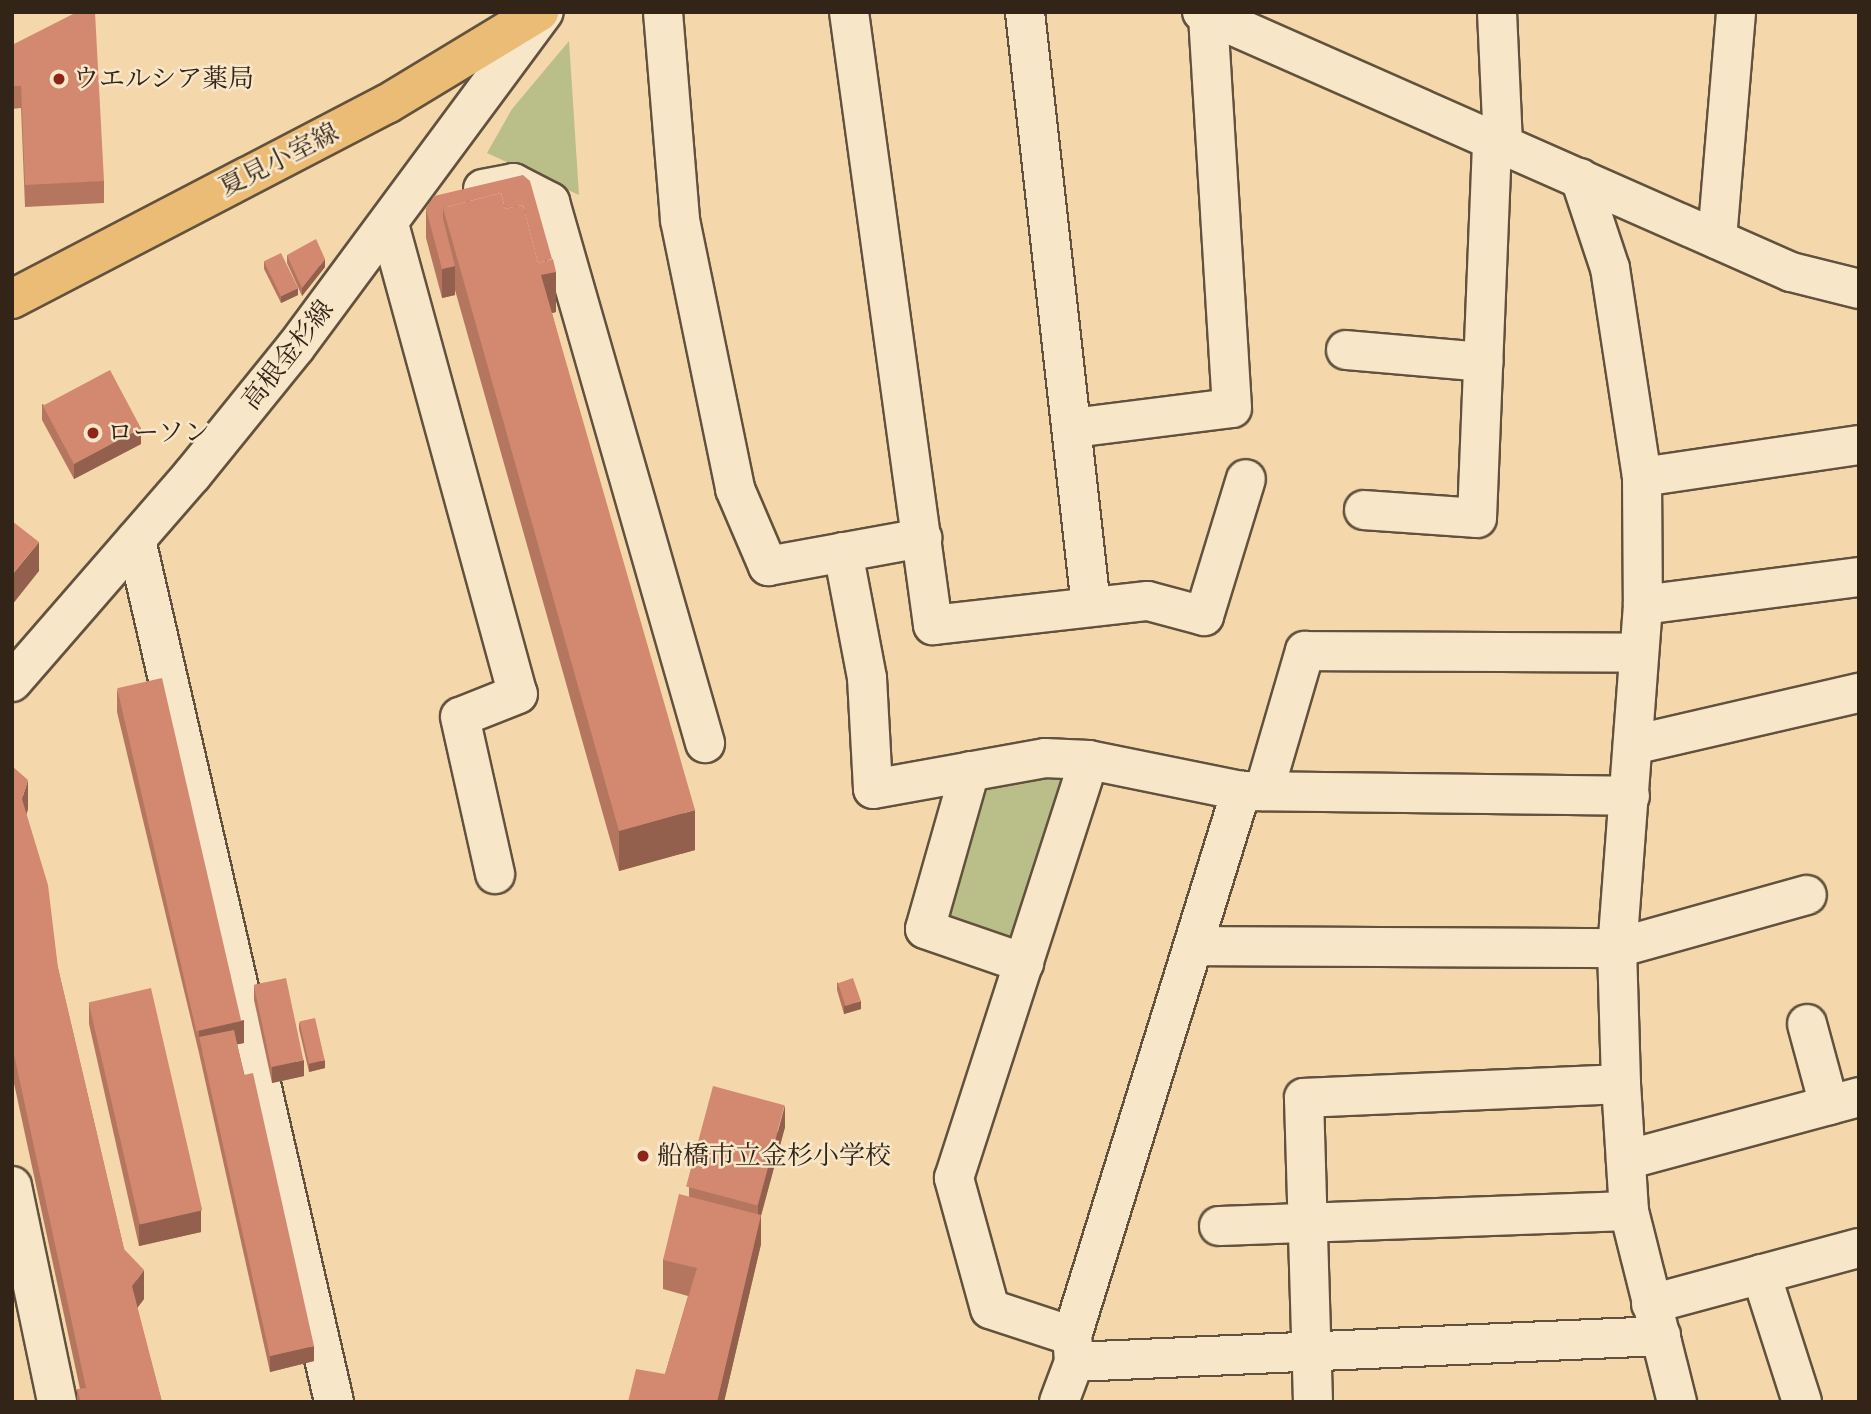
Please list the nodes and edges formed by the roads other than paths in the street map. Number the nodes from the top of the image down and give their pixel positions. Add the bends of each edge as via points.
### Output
1 (542, 12) edge
2 (663, 12) edge
3 (849, 12) edge
4 (1026, 12) edge
5 (1497, 12) edge
6 (1736, 12) edge
7 (1205, 13) edge
8 (506, 23) edge
9 (1497, 141) junction
10 (1580, 178) junction
11 (396, 215) junction
12 (1717, 239) junction
13 (1859, 289) edge
14 (12, 299) edge
15 (1346, 350) dead end
16 (1483, 362) junction
17 (1073, 428) junction
18 (1859, 445) edge
19 (1642, 477) junction
20 (1246, 479) dead end
21 (1364, 510) dead end
22 (922, 538) junction
23 (136, 540) junction
24 (843, 552) junction
25 (1859, 577) edge
26 (1643, 605) junction
27 (1091, 606) junction
28 (1639, 653) junction
29 (12, 682) edge
30 (1859, 693) edge
31 (705, 743) dead end
32 (1633, 745) junction
33 (1089, 760) junction
34 (970, 771) junction
35 (1253, 791) junction
36 (1630, 796) junction
37 (495, 874) dead end
38 (1807, 895) dead end
39 (1194, 946) junction
40 (1617, 948) junction
41 (1024, 963) junction
42 (1807, 1024) dead end
43 (1620, 1084) junction
44 (1844, 1101) edge
45 (1626, 1160) junction
46 (12, 1186) edge
47 (1629, 1211) junction
48 (1308, 1222) junction
49 (1219, 1226) dead end
50 (1859, 1248) edge
51 (1761, 1274) junction
52 (1656, 1320) junction
53 (1073, 1349) junction
54 (1311, 1351) junction
55 (57, 1402) edge
56 (334, 1402) edge
57 (1059, 1402) edge
58 (1313, 1402) edge
59 (1677, 1402) edge
60 (1802, 1402) edge

1 - 8 main road, 夏見小室線
1 - 11 street, 高根金杉線
2 - 24 street via 680,220 735,489 768,566
3 - 22 street
4 - 17 street
5 - 9 street
6 - 12 street
7 - 9 street
7 - 17 street via 1232,408
8 - 14 main road, 夏見小室線 via 387,104
9 - 10 street
9 - 16 street
10 - 12 street
10 - 19 street via 1610,268
11 - 23 street, 高根金杉線 via 295,348
11 - 31 street via 513,183 550,201
11 - 37 street via 518,694 460,717
12 - 13 street via 1791,272
15 - 16 street
16 - 21 street via 1477,518
17 - 27 street
18 - 19 street
19 - 26 street
20 - 27 street via 1204,616 1148,601
22 - 24 street
22 - 27 street via 933,625
23 - 29 street, 高根金杉線
23 - 56 street
24 - 34 street via 867,678 873,789
25 - 26 street
26 - 28 street
28 - 32 street
28 - 35 street via 1305,651
30 - 32 street
32 - 36 street
33 - 34 street via 1045,758
33 - 35 street
33 - 41 street
34 - 41 street via 925,929
35 - 36 street
35 - 39 street
36 - 40 street
38 - 40 street
39 - 40 street
39 - 53 street
40 - 43 street
41 - 53 street via 954,1178 990,1309
42 - 44 street
43 - 45 street
43 - 48 street via 1304,1098
44 - 45 street
45 - 47 street
46 - 55 street
47 - 48 street
47 - 52 street
48 - 49 street
48 - 54 street
50 - 51 street
51 - 52 street
51 - 60 street
52 - 54 street
52 - 59 street
53 - 54 street
53 - 57 street
54 - 58 street

